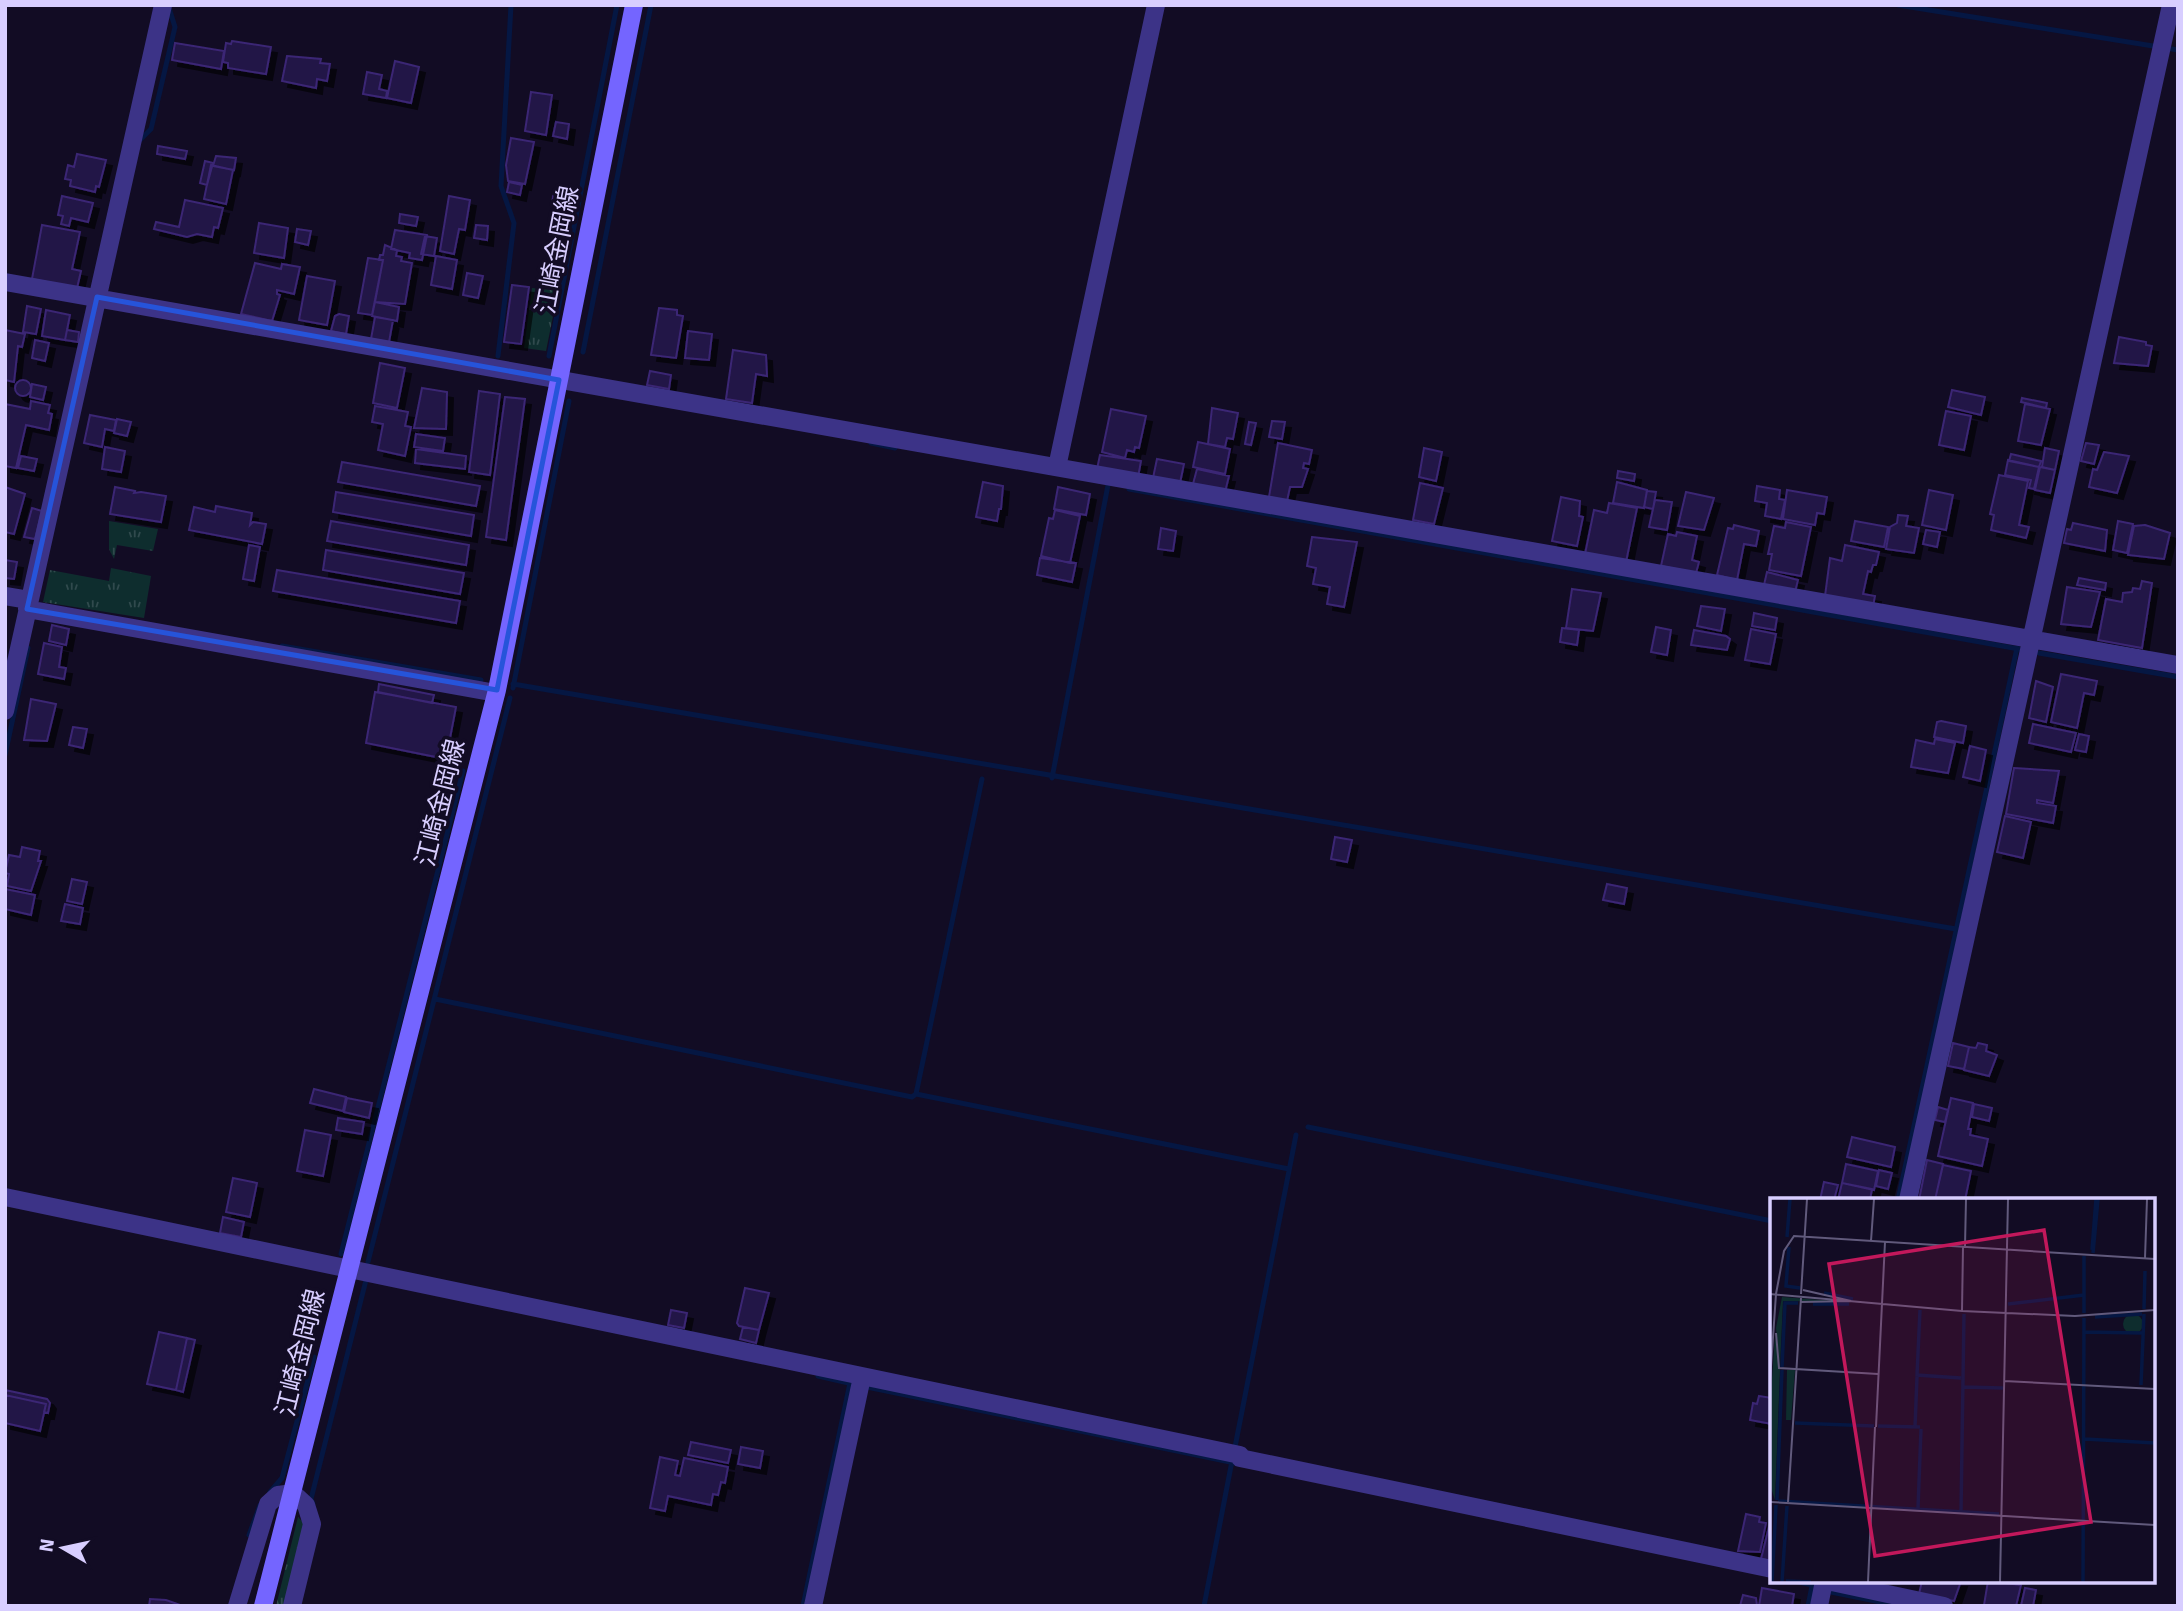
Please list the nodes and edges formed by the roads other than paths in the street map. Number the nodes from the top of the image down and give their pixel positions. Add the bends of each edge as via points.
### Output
1 (163, 5) edge
2 (634, 5) edge
3 (1156, 5) edge
4 (2171, 5) edge
5 (5, 282) edge
6 (97, 297) junction
7 (559, 380) junction
8 (1057, 467) junction
9 (5, 596) edge
10 (28, 605) junction
11 (2031, 638) junction
12 (2178, 665) edge
13 (496, 693) junction
14 (5, 710) edge
15 (5, 1198) edge
16 (1908, 1198) edge
17 (350, 1267) junction
18 (862, 1377) junction
19 (293, 1493) junction
20 (1770, 1569) edge
21 (1825, 1583) edge
22 (1835, 1583) edge
23 (237, 1606) edge
24 (263, 1606) edge
25 (292, 1606) edge
26 (813, 1606) edge
27 (1819, 1606) edge
28 (1944, 1606) edge

1 - 6 street
2 - 7 main road, 江崎金岡線
3 - 8 street
4 - 11 street
5 - 6 street
6 - 7 street
6 - 10 street
7 - 8 street
7 - 13 main road, 江崎金岡線
8 - 11 street
9 - 10 street
10 - 13 street
10 - 14 street
11 - 12 street
11 - 16 street
13 - 17 main road, 江崎金岡線
15 - 17 street
17 - 18 street
17 - 19 main road, 江崎金岡線
18 - 20 street
18 - 26 street
19 - 23 street via 278,1495 268,1504
19 - 24 main road, 江崎金岡線
19 - 25 street via 306,1505 312,1524
21 - 27 street
22 - 28 street

